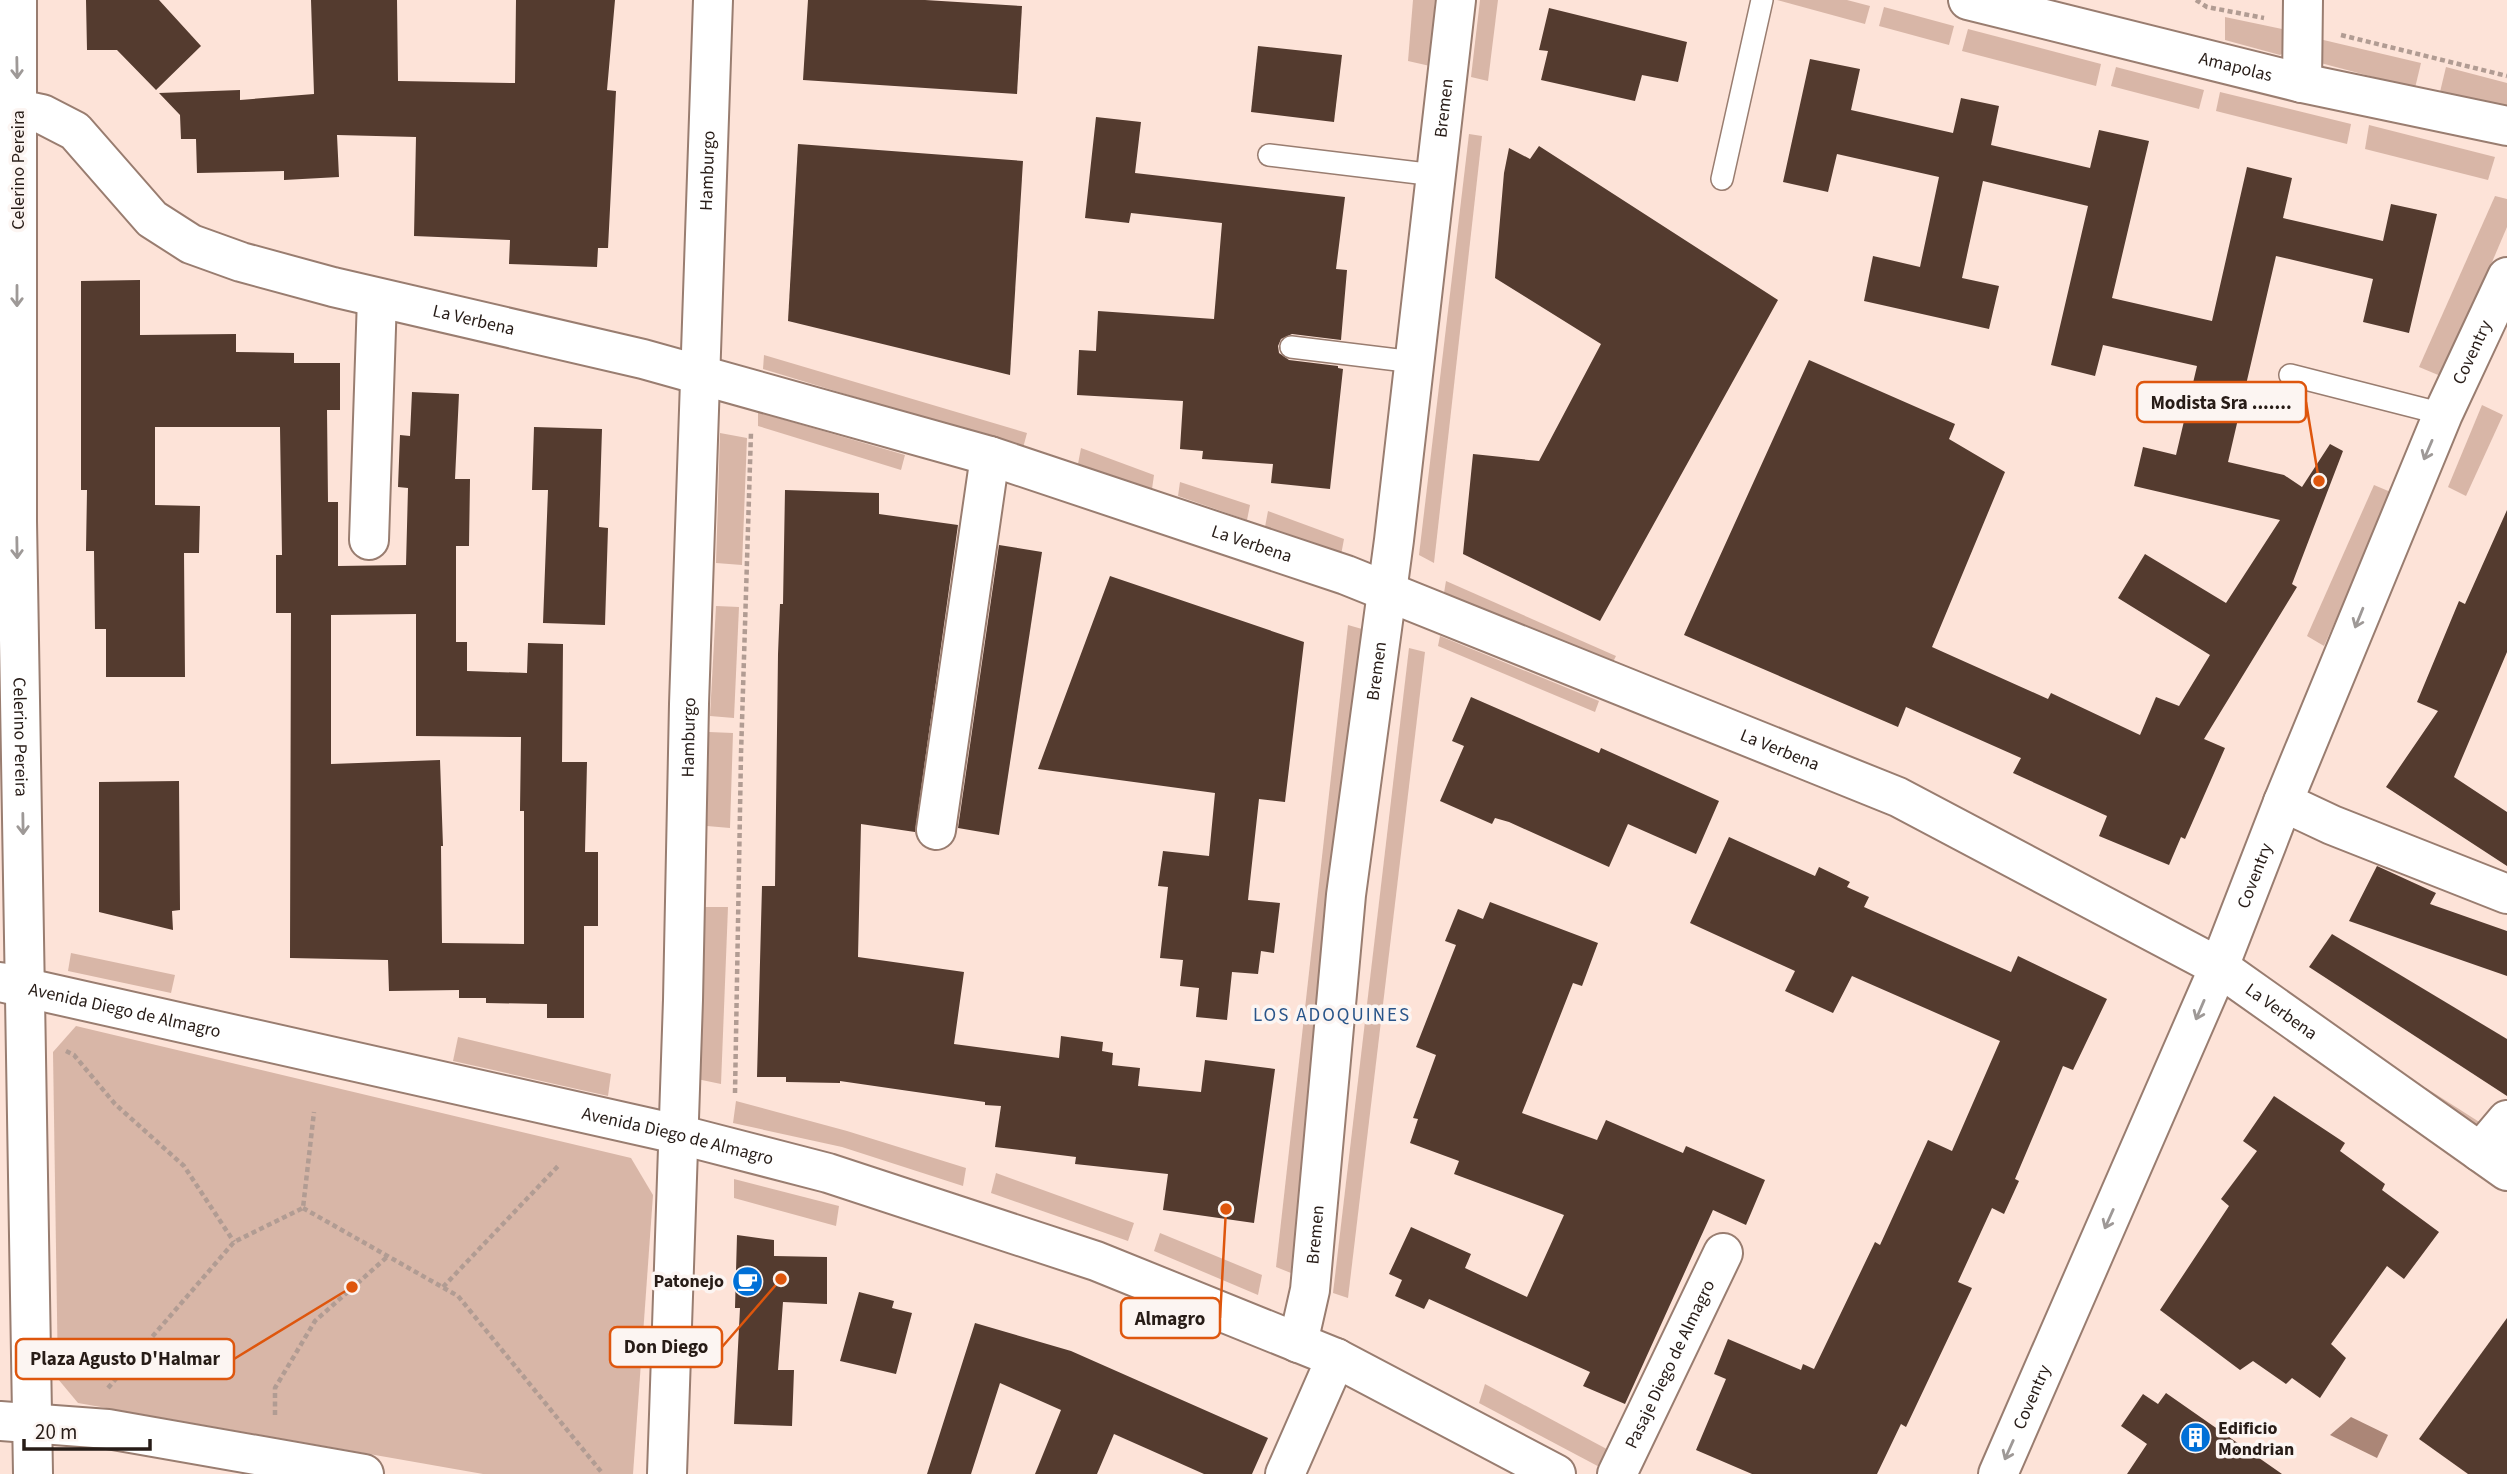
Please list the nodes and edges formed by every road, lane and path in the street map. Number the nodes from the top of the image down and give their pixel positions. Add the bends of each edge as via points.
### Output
1 (17, 0) edge
2 (713, 0) edge
3 (1456, 0) edge
4 (1762, 0) edge
5 (1968, 0) edge
6 (2196, 0) edge
7 (2302, 13) edge
8 (2507, 76) edge
9 (2302, 83) junction
10 (9, 109) edge
11 (2507, 126) edge
12 (1269, 155) dead end
13 (1435, 175) junction
14 (1722, 178) dead end
15 (2507, 277) edge
16 (377, 298) junction
17 (1291, 347) dead end
18 (1414, 362) junction
19 (699, 374) junction
20 (2290, 375) dead end
21 (754, 388) junction
22 (2443, 414) junction
23 (990, 456) junction
24 (8, 487) edge
25 (369, 540) dead end
26 (1387, 591) junction
27 (2283, 802) junction
28 (936, 830) dead end
29 (2507, 894) edge
30 (2219, 967) junction
31 (13, 985) edge
32 (61, 1048) dead end
33 (735, 1093) dead end
34 (314, 1112) dead end
35 (2507, 1119) edge
36 (677, 1134) junction
37 (2494, 1161) edge
38 (559, 1165) dead end
39 (303, 1208) junction
40 (234, 1242) junction
41 (1723, 1253) dead end
42 (387, 1257) junction
43 (443, 1287) junction
44 (1298, 1343) junction
45 (1336, 1358) junction
46 (108, 1388) dead end
47 (275, 1415) dead end
48 (16, 1421) edge
49 (33, 1474) edge
50 (364, 1474) edge
51 (603, 1474) edge
52 (667, 1474) edge
53 (1285, 1474) edge
54 (1556, 1474) edge
55 (1617, 1474) edge
56 (1998, 1474) edge

1 -> 10 street, Celerino Pereira
2 - 19 street, Hamburgo
3 - 13 street, Bremen
4 - 14 lane
5 - 9 street, Amapolas
6 - 7 path via 2207,7
7 - 8 path
7 - 9 street
9 - 11 street, Amapolas
10 - 16 street, La Verbena via 42,114 75,131 152,219 191,244
10 -> 24 street, Celerino Pereira
12 - 13 lane
13 - 18 street, Bremen
15 - 22 street, Coventry
16 - 19 street, La Verbena
16 - 25 street
17 - 18 lane
18 - 26 street, Bremen
19 - 21 street, La Verbena
19 - 36 street, Hamburgo
20 - 22 lane
21 - 23 street, La Verbena
21 - 33 path
22 -> 27 street, Coventry
23 - 26 street, La Verbena
23 - 28 street
24 -> 31 street, Celerino Pereira
26 - 30 street, La Verbena via 1898,797
26 - 44 street, Bremen via 1346,895 1310,1290
27 - 29 street
27 - 30 street, Coventry
30 - 37 street, La Verbena
30 -> 56 street, Coventry
31 - 36 street, Avenida Diego de Almagro
31 - 48 street, Celerino Pereira
32 - 40 path via 74,1055 115,1104 184,1166
34 - 39 path
35 - 37 street
36 - 44 street, Avenida Diego de Almagro via 828,1173 1096,1261
36 - 52 street, Hamburgo
38 - 43 path
39 - 40 path
39 - 42 path
40 - 46 path
41 - 55 street, Pasaje Diego de Almagro
42 - 43 path
42 - 47 path via 315,1321 275,1388
43 - 51 path via 458,1296
44 - 45 street, Avenida Diego de Almagro
45 - 53 street
45 - 54 street, Avenida Diego de Almagro
48 - 49 street, Celerino Pereira
48 - 50 street via 108,1429

